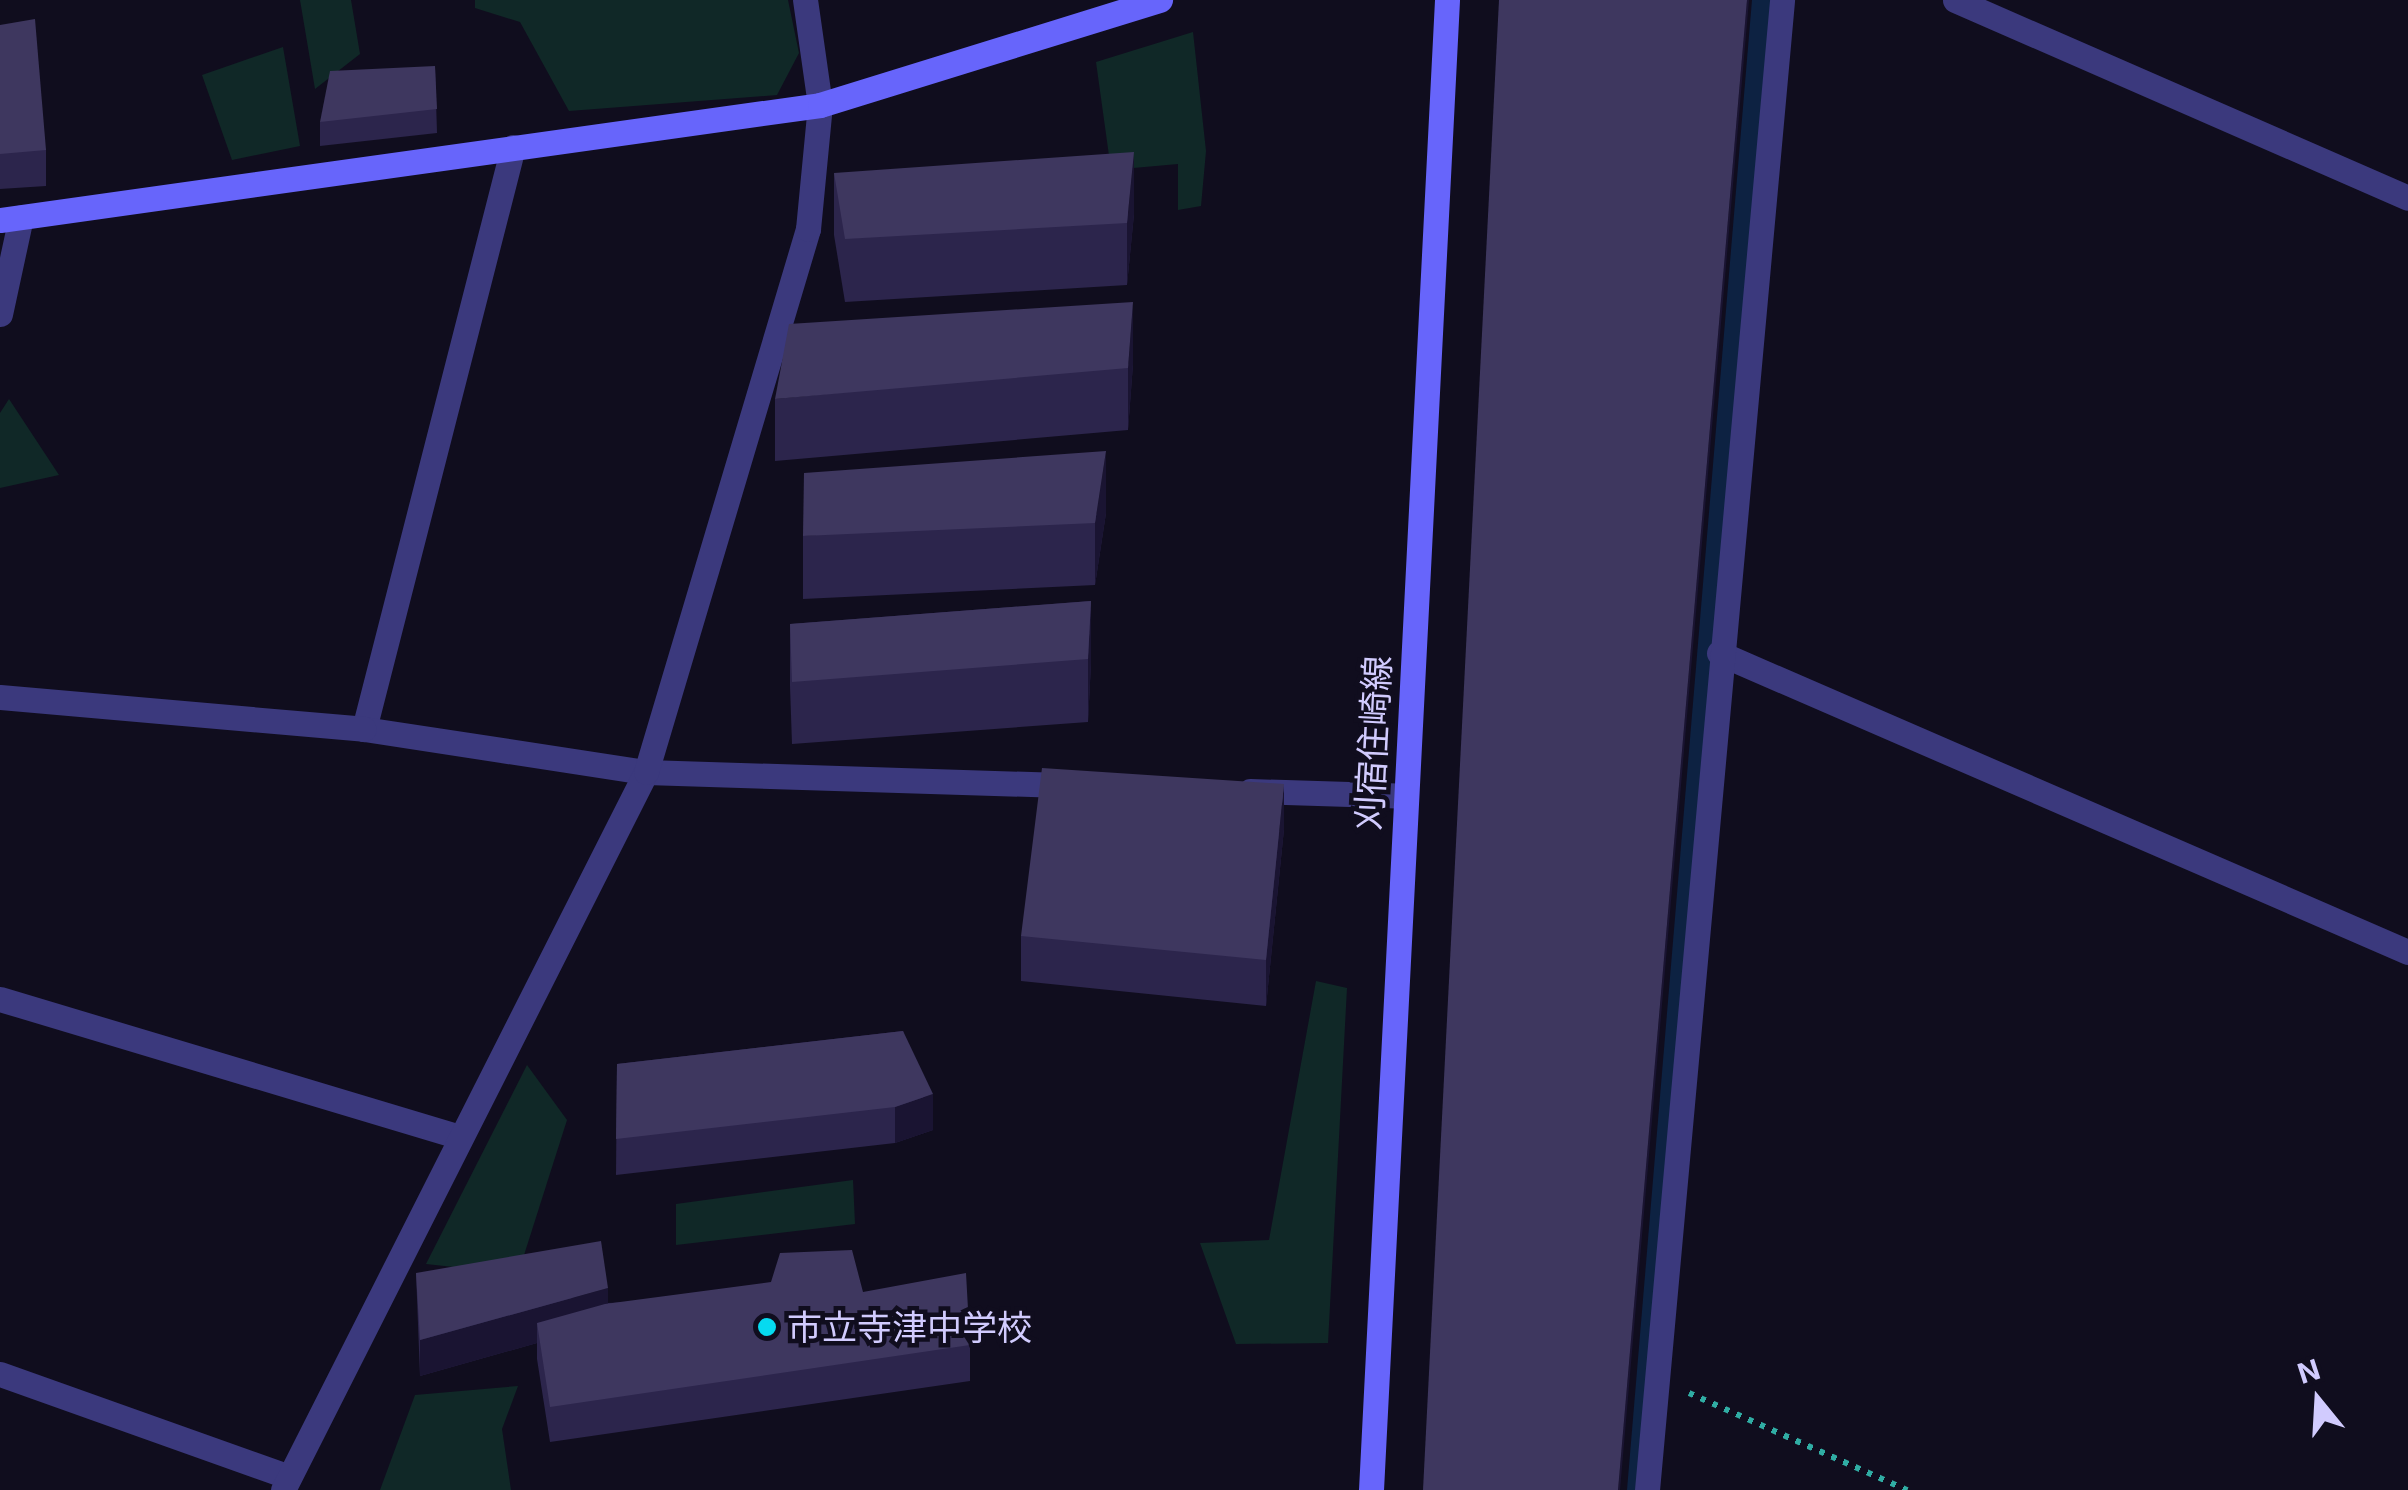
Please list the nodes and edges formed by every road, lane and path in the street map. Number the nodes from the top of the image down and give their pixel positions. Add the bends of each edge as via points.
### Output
1 (805, 0) edge
2 (1160, 0) edge
3 (1448, 0) edge
4 (1782, 0) edge
5 (1956, 0) edge
6 (820, 105) junction
7 (513, 146) junction
8 (2408, 198) edge
9 (11, 218) edge
10 (0, 314) edge
11 (1719, 653) junction
12 (0, 697) edge
13 (364, 729) junction
14 (646, 772) junction
15 (1103, 786) edge
16 (1222, 790) edge
17 (1405, 796) junction
18 (2408, 952) edge
19 (0, 998) edge
20 (460, 1137) junction
21 (0, 1374) edge
22 (1656, 1378) junction
23 (285, 1483) edge
24 (1371, 1490) edge
25 (1647, 1490) edge
26 (1907, 1490) edge

1 - 6 street
2 - 6 main road
3 - 17 main road, 刈宿住崎線
4 - 11 street
5 - 8 street
6 - 7 main road
6 - 14 street via 808,230
7 - 9 main road
7 - 13 street
9 - 10 street
11 - 18 street
11 - 22 street
12 - 13 street
13 - 14 street
14 - 15 street
14 - 20 street
16 - 17 street
17 - 24 main road, 刈宿住崎線
19 - 20 street
20 - 23 street
21 - 23 street
22 - 25 street
22 - 26 path

